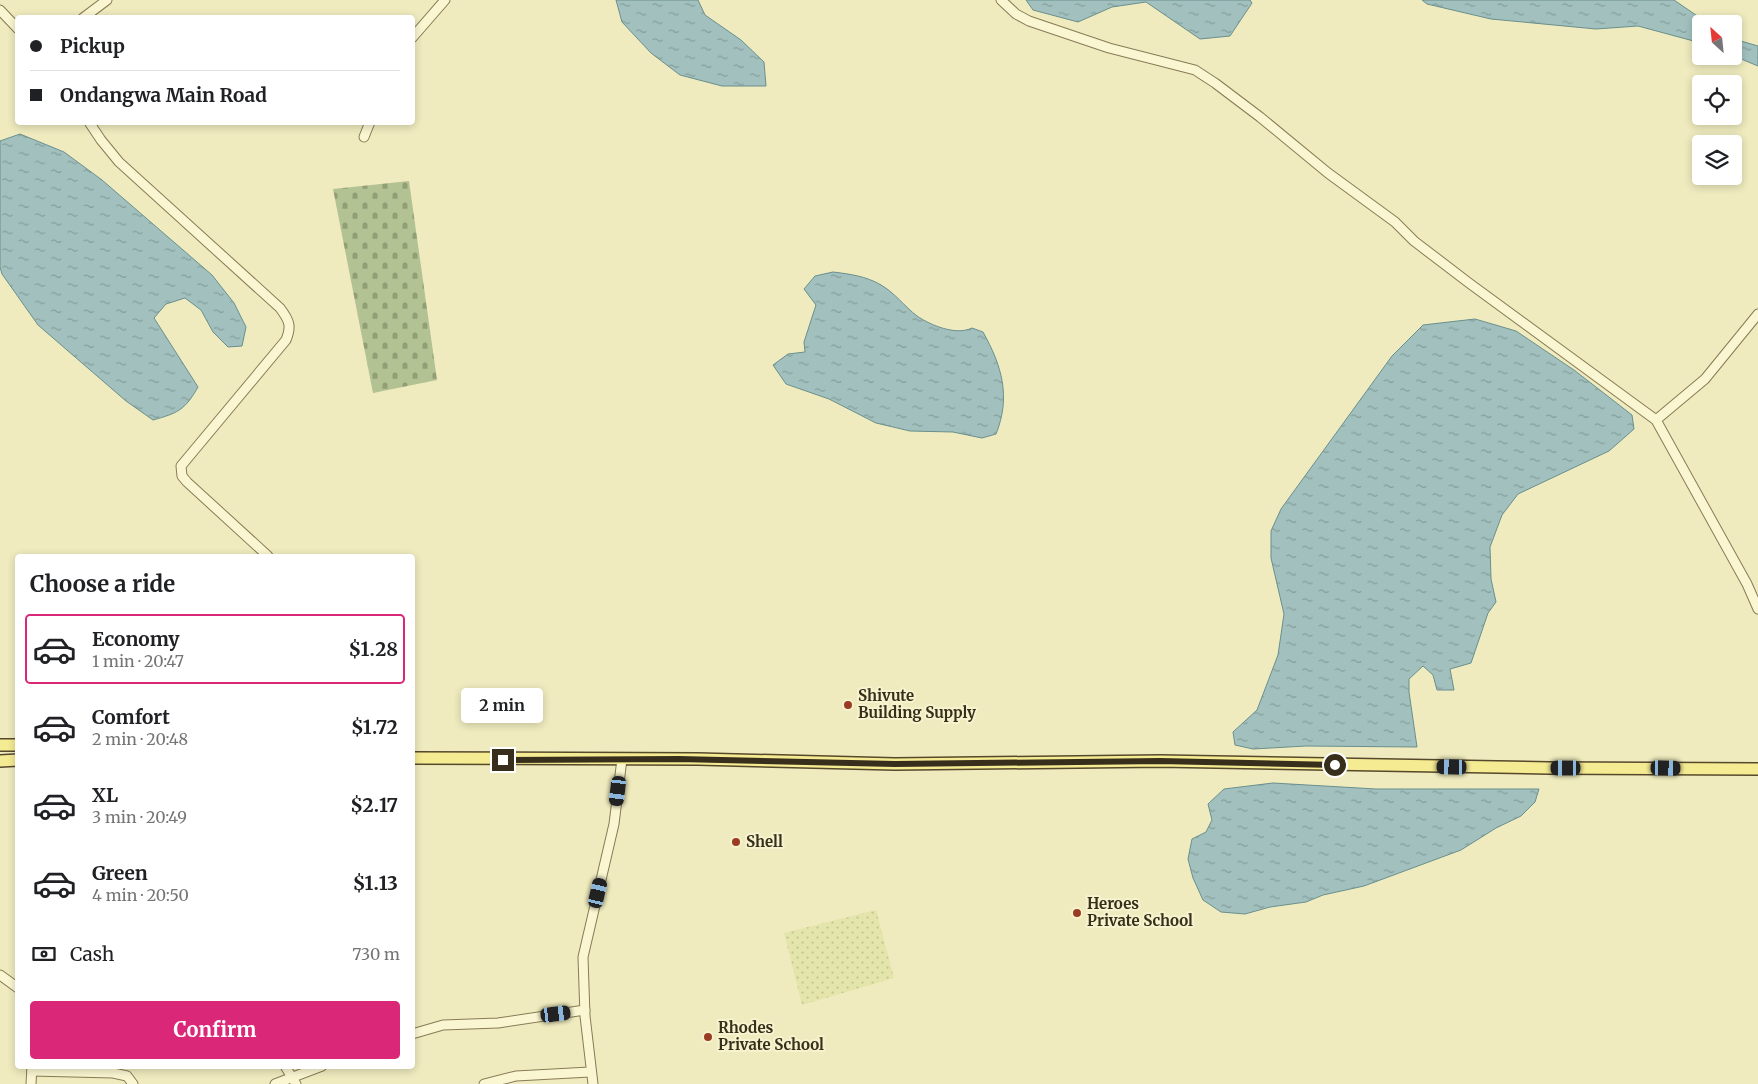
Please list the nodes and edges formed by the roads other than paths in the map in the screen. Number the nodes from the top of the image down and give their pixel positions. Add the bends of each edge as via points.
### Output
1 (107, 0) edge
2 (445, 0) edge
3 (1001, 0) edge
4 (0, 10) edge
5 (87, 15) edge
6 (15, 26) edge
7 (415, 35) edge
8 (92, 125) edge
9 (369, 125) edge
10 (364, 137) dead end
11 (1758, 314) edge
12 (1656, 420) junction
13 (266, 554) edge
14 (1758, 609) edge
15 (0, 745) edge
16 (15, 745) edge
17 (415, 758) edge
18 (622, 759) junction
19 (0, 760) edge
20 (15, 760) edge
21 (1758, 769) edge
22 (0, 975) edge
23 (15, 986) edge
24 (585, 1010) junction
25 (415, 1033) edge
26 (32, 1069) edge
27 (52, 1069) edge
28 (286, 1069) edge
29 (316, 1069) edge
30 (590, 1072) junction
31 (294, 1081) edge
32 (32, 1084) edge
33 (133, 1084) edge
34 (275, 1084) edge
35 (484, 1084) edge
36 (593, 1084) edge

1 - 5 street
2 - 7 street
3 - 12 street via 1029,21 1109,48 1195,70 1395,222 1414,241 1469,283
4 - 6 street
8 - 13 street via 119,162 288,318 291,328 286,340 181,466 182,476 187,482
9 - 10 street
11 - 12 street via 1705,379
12 - 14 street
15 - 16 main road
17 - 18 main road
18 - 21 main road via 895,764 1160,761
18 - 24 street via 614,824 583,958
19 - 20 main road
22 - 23 street
24 - 25 street via 498,1023 443,1026
24 - 30 street
26 - 32 street
27 - 33 street via 113,1072 127,1076
28 - 31 street
29 - 31 street
30 - 35 street via 510,1076
30 - 36 street
31 - 34 street

